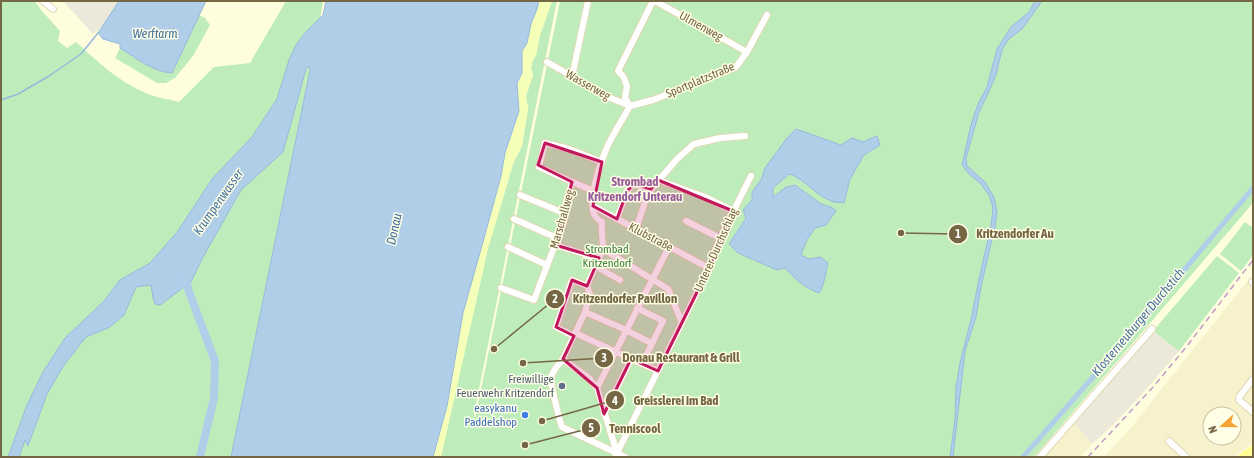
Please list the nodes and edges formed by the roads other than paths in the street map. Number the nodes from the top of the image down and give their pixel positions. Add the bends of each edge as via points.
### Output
1 (43, 1) edge
2 (588, 1) edge
3 (654, 1) edge
4 (53, 10) dead end
5 (767, 15) dead end
6 (746, 52) junction
7 (547, 62) dead end
8 (572, 77) junction
9 (630, 106) junction
10 (745, 136) dead end
11 (602, 162) junction
12 (750, 176) dead end
13 (658, 180) junction
14 (572, 182) junction
15 (651, 188) junction
16 (593, 191) junction
17 (520, 195) dead end
18 (592, 206) junction
19 (733, 211) junction
20 (564, 213) junction
21 (514, 219) dead end
22 (617, 219) junction
23 (686, 221) dead end
24 (636, 229) junction
25 (720, 238) junction
26 (556, 241) junction
27 (669, 247) junction
28 (508, 248) dead end
29 (603, 249) junction
30 (598, 258) junction
31 (547, 265) junction
32 (596, 266) junction
33 (709, 268) junction
34 (652, 279) junction
35 (620, 280) dead end
36 (587, 286) junction
37 (501, 288) dead end
38 (638, 308) junction
39 (586, 312) junction
40 (682, 323) junction
41 (1152, 328) dead end
42 (626, 330) junction
43 (575, 334) junction
44 (651, 344) junction
45 (616, 352) junction
46 (562, 359) junction
47 (631, 359) junction
48 (642, 364) junction
49 (658, 371) junction
50 (1253, 379) edge
51 (597, 388) junction
52 (1253, 412) edge
53 (604, 414) junction
54 (1169, 441) dead end
55 (1253, 449) edge
56 (616, 455) edge
57 (625, 457) edge
58 (1040, 457) edge
59 (1186, 457) edge
60 (1242, 457) edge

1 - 4 street
2 - 8 street
3 - 6 street, Ulmenweg
3 - 9 street via 618,71 627,86 625,98
5 - 6 street, Sportplatzstraße
6 - 9 street, Sportplatzstraße via 736,67
7 - 8 street, Wasserweg
8 - 9 street, Wasserweg
9 - 11 street
10 - 13 street via 694,144 676,159
11 - 14 street via 545,143 539,167
11 - 16 street
12 - 19 street, Unterer Durchschlag
13 - 15 street
13 - 19 street via 705,197
14 - 16 street
14 - 20 street, Marschallweg
15 - 22 street via 634,184 627,191
15 - 24 street
16 - 18 street
17 - 20 street
18 - 22 street, Klubstraße
18 - 29 street via 596,218 602,222
19 - 25 street, Unterer Durchschlag
20 - 26 street, Marschallweg via 564,221
21 - 26 street
22 - 24 street, Klubstraße
23 - 25 street
24 - 27 street, Klubstraße
25 - 33 street, Unterer Durchschlag
26 - 30 street
26 - 31 street, Marschallweg
27 - 33 street, Klubstraße
27 - 34 street
28 - 31 street
29 - 30 street
29 - 34 street
30 - 32 street
31 - 37 street, Marschallweg via 534,300
32 - 35 street
32 - 36 street
33 - 40 street, Unterer Durchschlag
34 - 38 street
34 - 40 street via 668,289
36 - 39 street via 590,294
36 - 43 street via 572,280 556,327
38 - 42 street
38 - 44 street via 663,320
39 - 42 street
39 - 43 street
40 - 49 street, Unterer Durchschlag
41 - 58 street
42 - 44 street
42 - 45 street
43 - 45 street
43 - 46 street
44 - 48 street
45 - 47 street
45 - 51 street
46 - 51 street via 590,379
46 - 56 street via 550,379 562,427
47 - 48 street
47 - 53 street
48 - 49 street
49 - 56 street, Unterer Durchschlag
50 - 52 street via 1239,397 1239,400
51 - 53 street
53 - 56 street
54 - 59 street
55 - 60 main road
56 - 57 street

